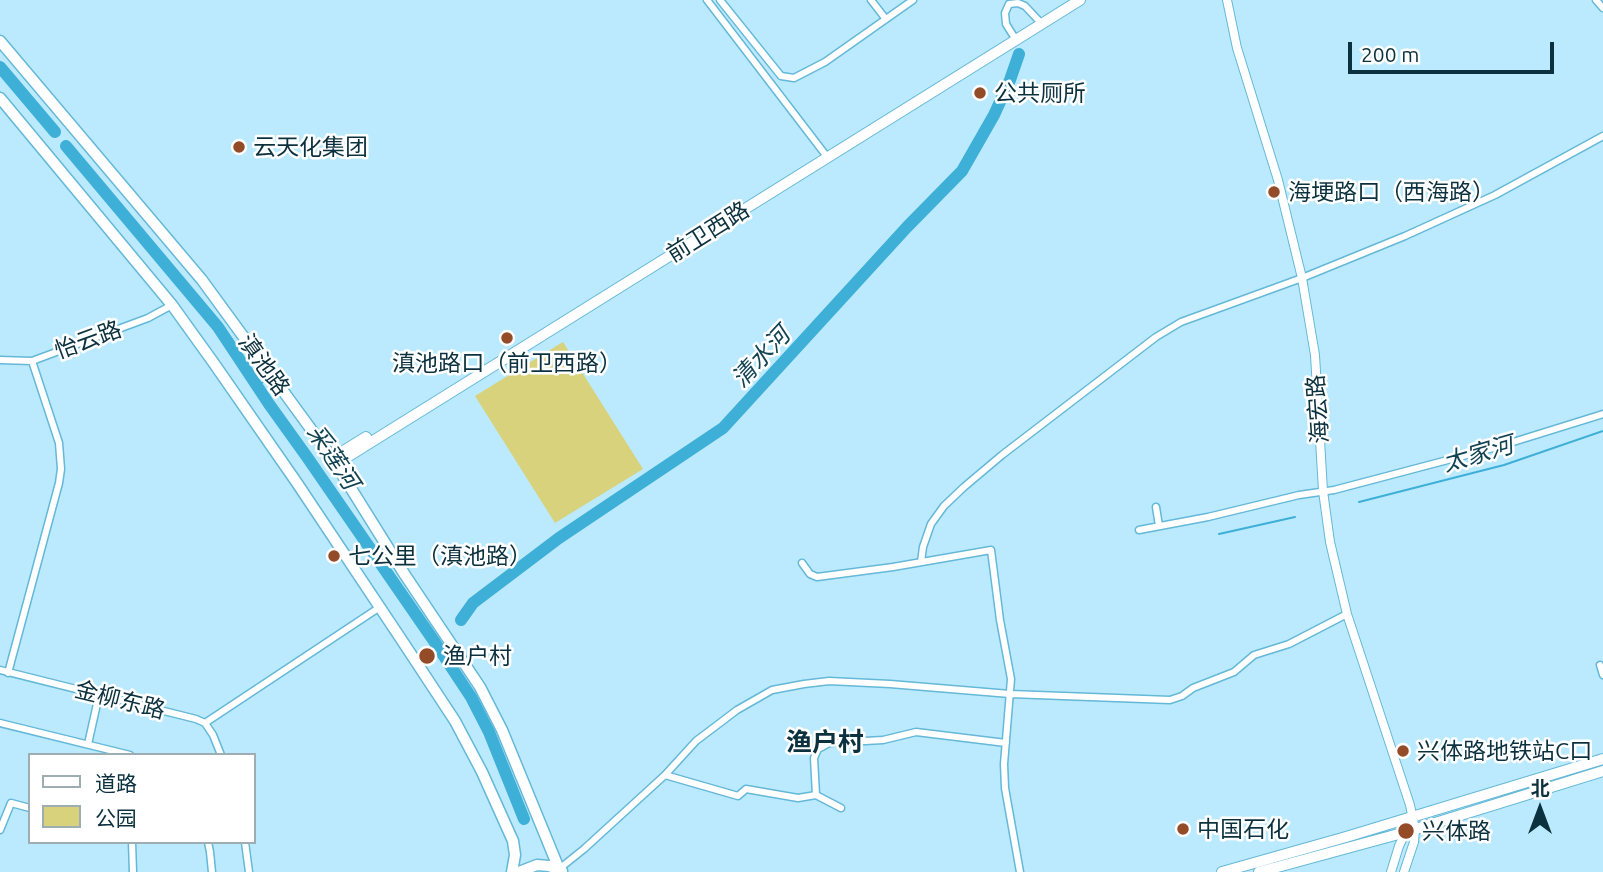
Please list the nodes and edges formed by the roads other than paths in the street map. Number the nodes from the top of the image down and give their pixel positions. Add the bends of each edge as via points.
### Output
1 (706, 0) edge
2 (720, 0) edge
3 (871, 0) edge
4 (913, 0) edge
5 (1067, 0) edge
6 (1080, 0) edge
7 (1227, 0) edge
8 (1596, 0) edge
9 (1008, 2) edge
10 (1603, 8) edge
11 (885, 18) junction
12 (1039, 21) junction
13 (1015, 37) junction
14 (0, 41) edge
15 (0, 98) edge
16 (1603, 136) edge
17 (826, 155) junction
18 (1302, 278) junction
19 (172, 305) junction
20 (0, 360) edge
21 (32, 361) junction
22 (1603, 414) edge
23 (334, 461) junction
24 (1323, 491) junction
25 (1156, 507) dead end
26 (1159, 526) junction
27 (1139, 530) dead end
28 (921, 562) junction
29 (802, 563) dead end
30 (380, 607) junction
31 (1347, 614) junction
32 (1600, 665) dead end
33 (0, 670) edge
34 (8, 673) junction
35 (1603, 675) edge
36 (1010, 694) junction
37 (99, 695) junction
38 (0, 723) edge
39 (205, 723) junction
40 (1006, 743) junction
41 (88, 744) junction
42 (122, 753) edge
43 (219, 753) edge
44 (1603, 759) edge
45 (1603, 771) edge
46 (665, 775) junction
47 (816, 795) junction
48 (28, 807) edge
49 (841, 808) dead end
50 (1412, 817) junction
51 (0, 830) edge
52 (1411, 830) junction
53 (132, 844) edge
54 (209, 844) edge
55 (245, 844) edge
56 (561, 870) edge
57 (133, 872) edge
58 (212, 872) edge
59 (249, 872) edge
60 (512, 872) edge
61 (519, 872) edge
62 (1020, 872) edge
63 (1222, 872) edge
64 (1259, 872) edge
65 (1391, 872) edge
66 (1404, 872) edge

1 - 17 street
2 - 11 street via 781,76 794,78 825,62
3 - 11 street
4 - 11 street
5 - 12 main road, 前卫西路
6 - 12 main road, 前卫西路
7 - 18 street, 海宏路
8 - 10 street
9 - 12 street via 1025,6
9 - 13 street via 1006,24
12 - 13 main road, 前卫西路
13 - 17 main road, 前卫西路
14 - 23 main road, 滇池路 via 202,280
15 - 19 main road, 滇池路
16 - 18 street via 1495,195
17 - 23 main road, 前卫西路
18 - 24 street, 海宏路 via 1315,355
18 - 28 street via 1181,321 1156,337 964,486 932,524
19 - 21 street, 怡云路
19 - 30 main road, 滇池路
20 - 21 street, 怡云路
21 - 34 street via 59,443 61,469
22 - 24 street via 1497,447
23 - 56 main road, 滇池路 via 480,687
24 - 26 street
24 - 31 street, 海宏路 via 1329,542
25 - 26 street
26 - 27 street
28 - 29 street via 817,577
28 - 36 street via 990,550
30 - 39 street
30 - 60 main road, 滇池路 via 455,721 482,772 513,841
31 - 36 street via 1289,644 1254,655 1234,672 1170,700
31 - 50 street, 海宏路
32 - 35 street
33 - 34 street, 金柳东路
34 - 37 street, 金柳东路
36 - 40 street
36 - 46 street via 830,681 772,690 696,741
37 - 39 street, 金柳东路
37 - 41 street
38 - 41 street
39 - 43 street
40 - 47 street via 916,732 883,740 829,743 818,749 814,758
40 - 62 street via 1005,788
41 - 42 street
44 - 50 main road
45 - 52 main road
46 - 47 street via 738,796 746,789 798,798
46 - 56 street
47 - 49 street
48 - 51 street via 11,803
50 - 52 street
50 - 63 main road
52 - 64 main road
52 - 65 street via 1399,846
52 - 66 street via 1414,842
53 - 57 street
54 - 58 street
55 - 59 street
56 - 61 main road via 537,865

